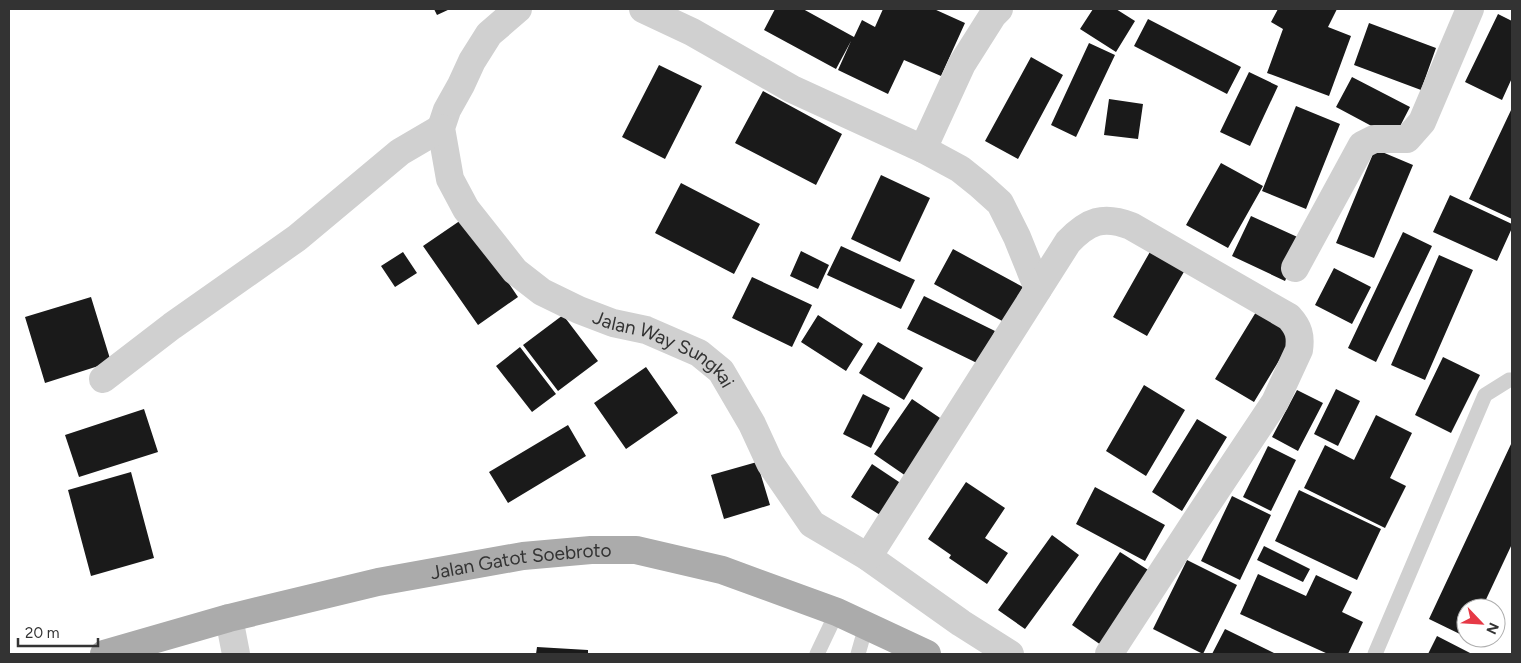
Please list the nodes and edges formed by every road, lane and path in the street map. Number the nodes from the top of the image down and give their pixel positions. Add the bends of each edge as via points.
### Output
1 (518, 9) edge
2 (643, 9) edge
3 (999, 9) edge
4 (1470, 9) edge
5 (441, 128) junction
6 (923, 149) junction
7 (1295, 268) dead end
8 (1038, 289) junction
9 (103, 379) dead end
10 (1512, 380) edge
11 (868, 557) junction
12 (837, 612) junction
13 (229, 618) junction
14 (866, 626) junction
15 (919, 652) edge
16 (104, 654) edge
17 (236, 654) edge
18 (816, 654) edge
19 (858, 654) edge
20 (1010, 654) edge
21 (1109, 654) edge
22 (1375, 654) edge

1 - 5 street via 489,34 472,61
2 - 6 street via 692,32 792,89
3 - 6 street via 962,64
4 - 7 street via 1422,122 1407,139 1374,139 1362,145
5 - 9 street via 400,152 297,238
5 - 11 street, Jalan Way Sungkai via 450,179 466,209 515,271 542,292 579,310 646,330 699,353 720,371 752,424 770,463 812,524
6 - 8 street via 960,169 1000,203
8 - 11 street
8 - 21 street via 1080,229 1106,219 1131,226 1290,317 1300,333 1299,350 1275,402
10 - 22 lane via 1485,395
11 - 20 street, Jalan Way Sungkai
12 - 13 main road, Jalan Gatot Soebroto via 722,570 636,550 591,550 513,558 378,582
12 - 14 main road, Jalan Gatot Soebroto
12 - 18 lane
13 - 16 main road, Jalan Gatot Soebroto
13 - 17 street
14 - 15 main road, Jalan Gatot Soebroto
14 - 19 lane

